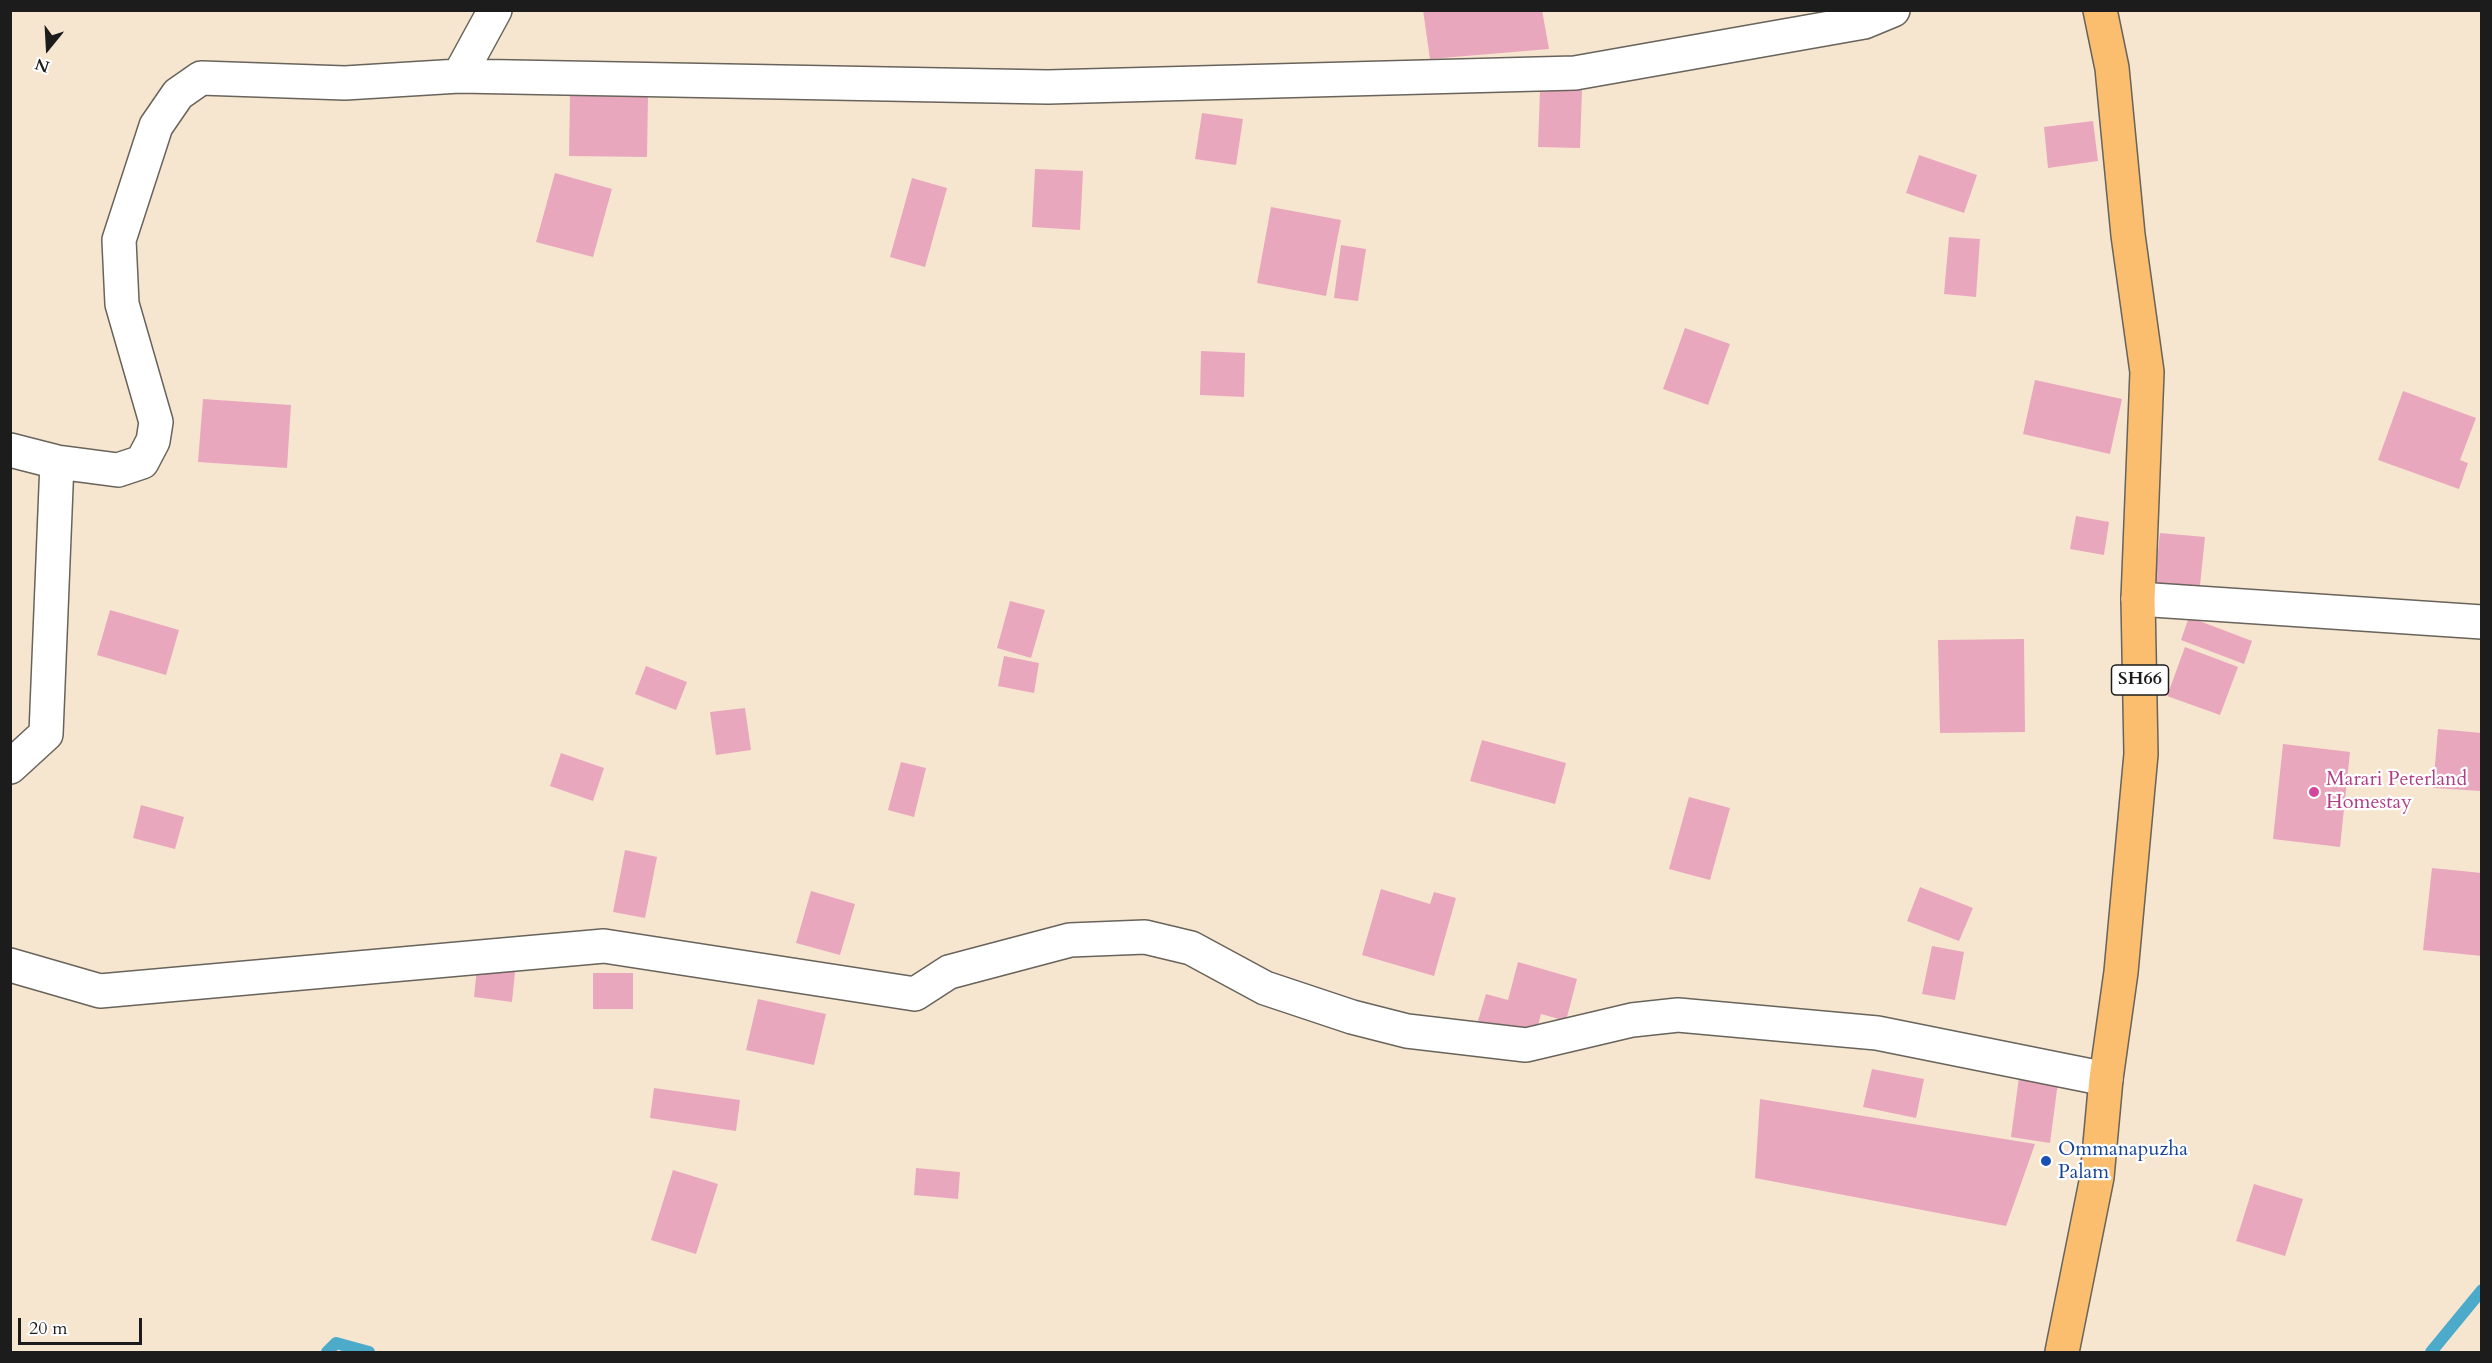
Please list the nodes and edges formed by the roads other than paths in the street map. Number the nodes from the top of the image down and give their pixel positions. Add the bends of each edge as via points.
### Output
1 (495, 10) edge
2 (1893, 10) edge
3 (2100, 10) edge
4 (459, 76) junction
5 (10, 450) edge
6 (57, 462) junction
7 (2138, 599) junction
8 (2481, 622) edge
9 (10, 767) edge
10 (10, 965) edge
11 (2106, 1079) junction
12 (2062, 1350) edge

1 - 4 street
2 - 4 street via 1864,22 1575,73 1048,87
3 - 7 main road, SH66 via 2112,68 2128,235 2148,372
4 - 6 street via 345,83 201,78 178,94 156,126 119,240 122,304 156,422 153,441 142,462 118,470
5 - 6 street
6 - 9 street via 46,734
7 - 8 street
7 - 11 main road, SH66 via 2141,754 2121,972
10 - 11 street via 100,991 604,946 915,994 949,972 1070,940 1145,937 1191,948 1265,988 1407,1031 1526,1045 1632,1020 1678,1015 1877,1033
11 - 12 main road, SH66 via 2097,1177

